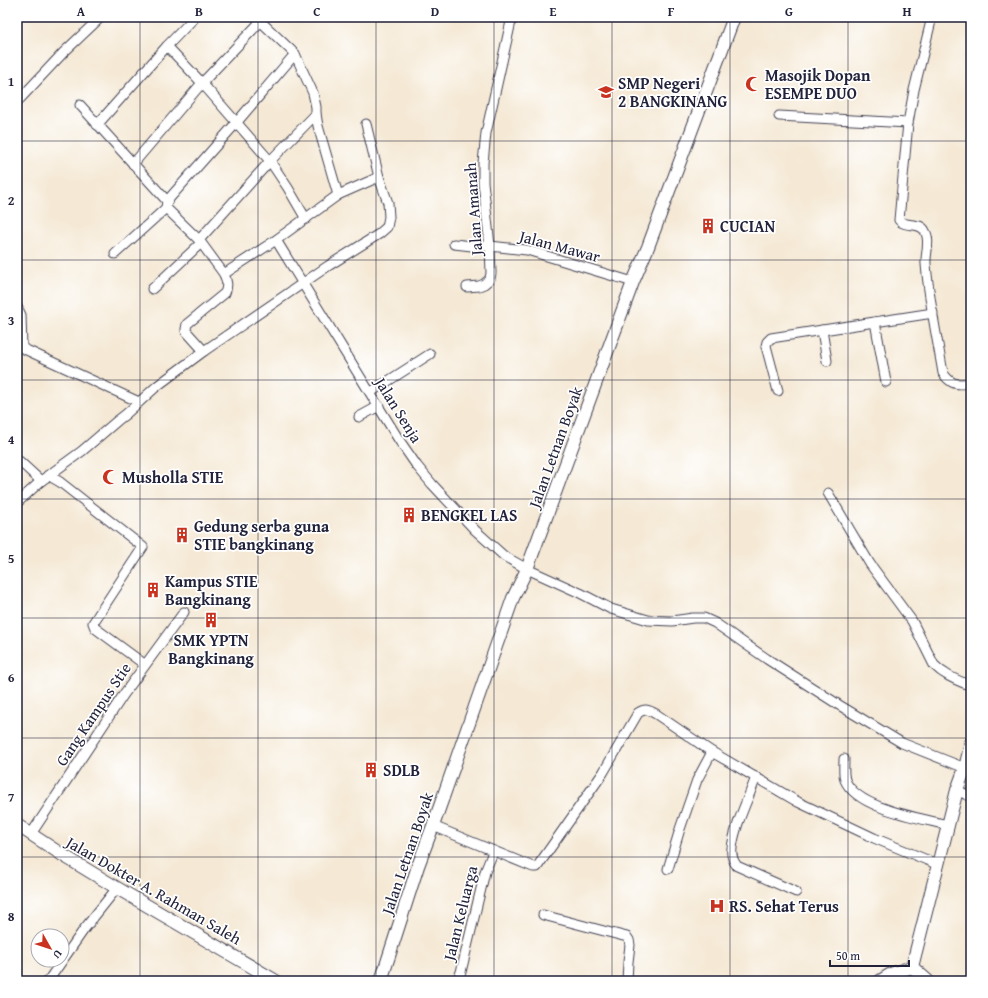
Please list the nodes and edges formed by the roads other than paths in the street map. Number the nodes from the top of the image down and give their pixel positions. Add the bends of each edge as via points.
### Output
1 (101, 17) edge
2 (195, 17) edge
3 (512, 17) edge
4 (734, 17) edge
5 (932, 17) edge
6 (258, 19) edge
7 (167, 46) junction
8 (295, 54) junction
9 (202, 83) junction
10 (17, 102) edge
11 (80, 105) dead end
12 (316, 114) junction
13 (779, 116) dead end
14 (237, 122) junction
15 (908, 123) junction
16 (366, 124) dead end
17 (97, 125) junction
18 (270, 161) junction
19 (132, 164) junction
20 (379, 177) junction
21 (338, 195) junction
22 (166, 204) junction
23 (306, 219) junction
24 (276, 240) junction
25 (200, 242) junction
26 (454, 244) dead end
27 (490, 246) junction
28 (115, 254) dead end
29 (224, 274) junction
30 (633, 282) junction
31 (303, 284) junction
32 (467, 287) dead end
33 (152, 289) dead end
34 (17, 307) edge
35 (933, 313) junction
36 (875, 322) junction
37 (822, 330) junction
38 (204, 351) junction
39 (19, 352) edge
40 (430, 354) dead end
41 (828, 361) dead end
42 (886, 382) dead end
43 (971, 383) edge
44 (371, 392) junction
45 (778, 392) dead end
46 (139, 402) junction
47 (379, 406) junction
48 (359, 417) dead end
49 (17, 459) edge
50 (44, 478) junction
51 (828, 493) dead end
52 (17, 503) edge
53 (527, 569) junction
54 (184, 612) dead end
55 (144, 664) junction
56 (971, 686) edge
57 (971, 743) edge
58 (712, 752) junction
59 (844, 759) dead end
60 (965, 768) junction
61 (756, 777) junction
62 (957, 790) junction
63 (971, 797) edge
64 (948, 824) junction
65 (17, 825) edge
66 (433, 826) junction
67 (31, 834) junction
68 (493, 852) junction
69 (938, 865) junction
70 (668, 869) dead end
71 (117, 888) junction
72 (796, 892) dead end
73 (543, 915) dead end
74 (912, 967) junction
75 (48, 981) edge
76 (276, 981) edge
77 (381, 981) edge
78 (456, 981) edge
79 (627, 981) edge
80 (880, 981) edge
81 (928, 981) edge

1 - 10 street
2 - 7 street
3 - 27 street, Jalan Amanah via 486,133 483,182
4 - 30 street, Jalan Letnan Boyak
5 - 15 street
6 - 8 street
6 - 9 street
7 - 9 street
7 - 17 street
8 - 12 street via 313,93
8 - 14 street
9 - 14 street
9 - 19 street
11 - 17 street
12 - 18 street
12 - 21 street
13 - 15 street
14 - 18 street
14 - 22 street
15 - 35 street via 899,220 903,224 920,227 926,231 926,263
16 - 20 street
17 - 19 street
18 - 23 street
18 - 25 street
19 - 22 street
20 - 21 street
20 - 31 street via 388,203 387,227
21 - 23 street
22 - 25 street
22 - 28 street
23 - 24 street
24 - 29 street
24 - 31 street, Jalan Senja
25 - 29 street
25 - 33 street
26 - 27 street, Jalan Mawar
27 - 30 street, Jalan Mawar via 527,250
27 - 32 street, Jalan Amanah via 490,279 479,286
29 - 38 street via 227,281 225,293 186,328
30 - 53 street, Jalan Letnan Boyak
31 - 38 street
31 - 44 street, Jalan Senja
34 - 39 street via 21,315
35 - 36 street
35 - 43 street via 943,373 949,382
36 - 37 street
36 - 42 street
37 - 41 street
37 - 45 street via 770,338 767,342
38 - 46 street
39 - 46 street
40 - 44 street
44 - 47 street, Jalan Senja
46 - 50 street via 82,451
47 - 48 street
47 - 53 street, Jalan Senja via 399,440 432,484 489,543 504,556
49 - 50 street
50 - 52 street
50 - 55 street via 60,482 143,547 93,623 95,628
51 - 56 street via 870,564 912,621 934,665 951,678
53 - 60 street, Jalan Senja via 611,609 648,620 710,620 826,697 902,743
53 - 66 street, Jalan Letnan Boyak via 513,598
54 - 55 street, Gang Kampus Stie
55 - 67 street, Gang Kampus Stie
57 - 60 street
58 - 61 street
58 - 68 street via 656,714 647,709 642,710 603,773 537,867
58 - 70 street via 697,780
59 - 64 street via 846,782 863,799 883,808
60 - 62 street
61 - 69 street via 798,802
61 - 72 street via 737,829 732,850 733,860 737,866
62 - 63 street
62 - 64 street
64 - 69 street
65 - 67 street, Jalan Dokter A. Rahman Saleh
66 - 68 street
66 - 77 street, Jalan Letnan Boyak
67 - 71 street, Jalan Dokter A. Rahman Saleh
68 - 78 street, Jalan Keluarga via 485,872 461,972
69 - 74 street
71 - 75 street
71 - 76 street, Jalan Dokter A. Rahman Saleh
73 - 79 street via 627,937 630,945
74 - 80 street via 891,974
74 - 81 street

